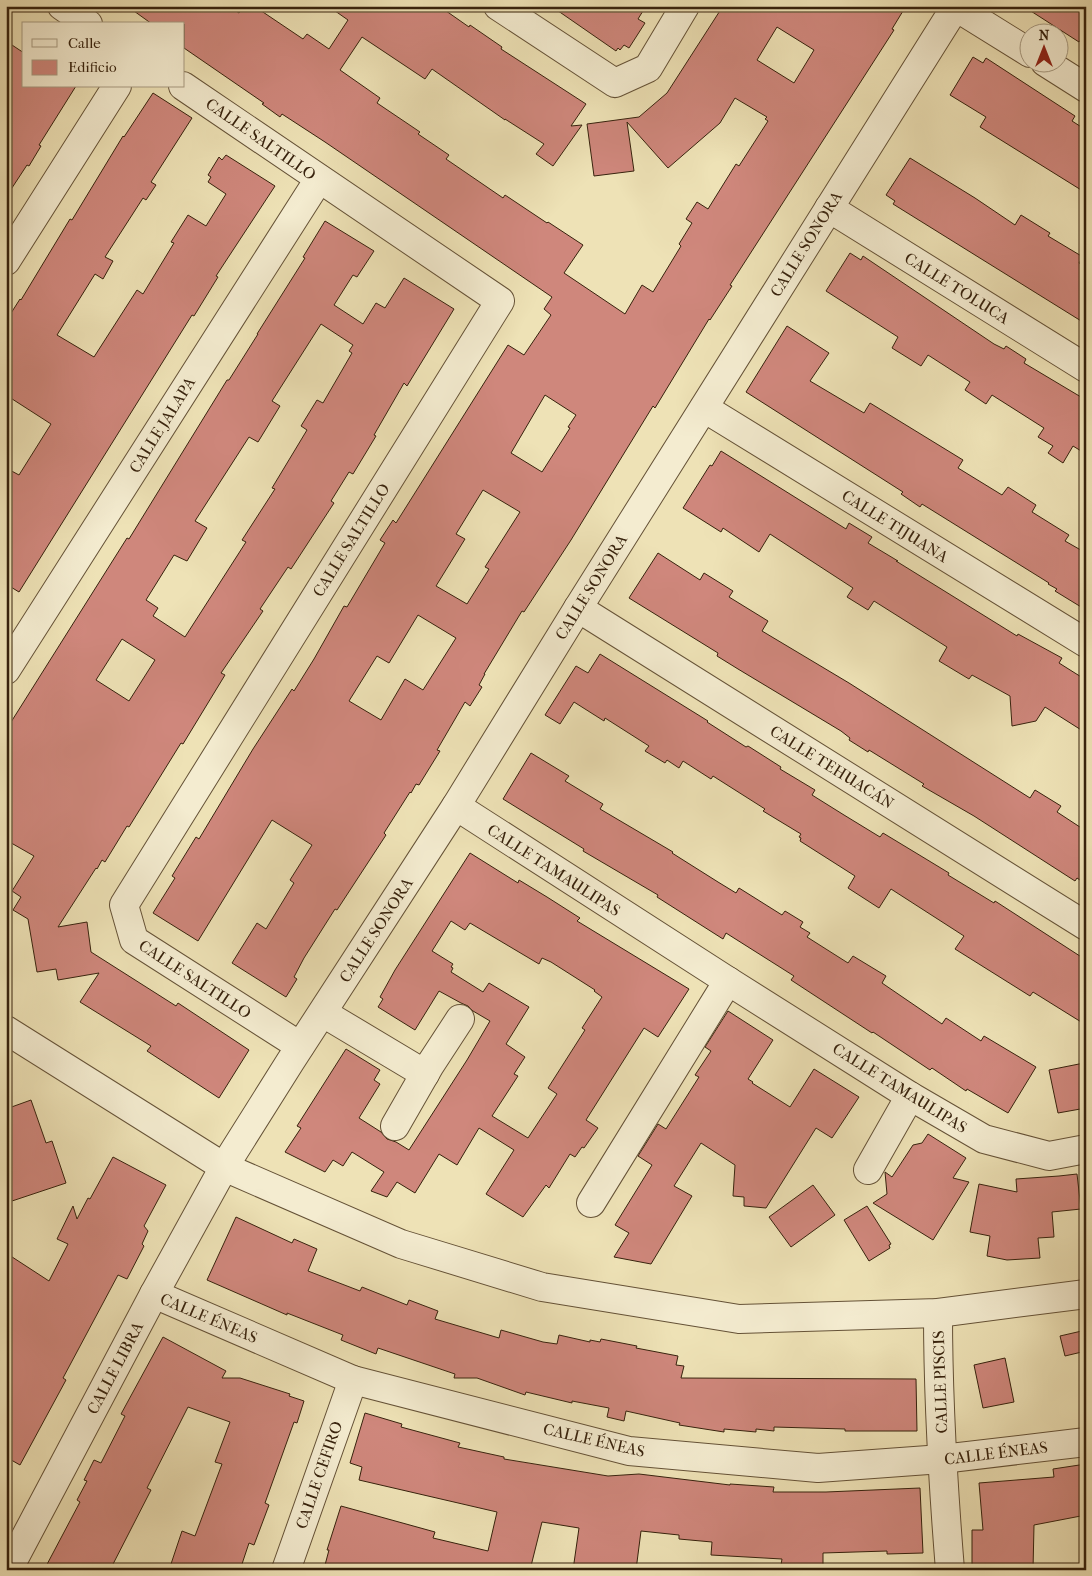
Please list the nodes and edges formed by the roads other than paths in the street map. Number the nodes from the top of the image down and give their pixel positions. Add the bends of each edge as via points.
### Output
1 (62, 6) edge
2 (498, 6) edge
3 (685, 6) edge
4 (956, 6) edge
5 (85, 22) edge
6 (1020, 47) edge
7 (1061, 72) edge
8 (116, 88) edge
9 (185, 88) edge
10 (1086, 88) edge
11 (318, 179) junction
12 (829, 208) junction
13 (6, 261) edge
14 (1086, 368) edge
15 (704, 408) junction
16 (578, 608) junction
17 (1086, 644) edge
18 (6, 670) edge
19 (456, 806) junction
20 (1086, 926) edge
21 (728, 981) junction
22 (323, 1013) junction
23 (460, 1019) dead end
24 (6, 1030) edge
25 (300, 1046) junction
26 (425, 1074) junction
27 (910, 1096) junction
28 (395, 1126) dead end
29 (1086, 1149) edge
30 (224, 1167) junction
31 (868, 1170) dead end
32 (591, 1204) dead end
33 (154, 1294) junction
34 (1086, 1294) edge
35 (938, 1313) junction
36 (353, 1380) junction
37 (1086, 1442) edge
38 (942, 1459) junction
39 (8, 1570) edge
40 (286, 1570) edge
41 (950, 1570) edge

1 - 5 street
2 - 3 street via 615,83 648,68
4 - 6 street
4 - 12 street, CALLE SONORA
7 - 10 street
8 - 13 street
9 - 11 street, CALLE SALTILLO
11 - 18 street, CALLE JALAPA
11 - 25 street, CALLE SALTILLO via 500,301 124,905 134,940
12 - 14 street, CALLE TOLUCA
12 - 15 street, CALLE SONORA
15 - 16 street, CALLE SONORA
15 - 17 street, CALLE TIJUANA
16 - 19 street, CALLE SONORA
16 - 20 street, CALLE TEHUACÁN
19 - 21 street, CALLE TAMAULIPAS
19 - 22 street, CALLE SONORA
21 - 27 street, CALLE TAMAULIPAS
21 - 32 street
22 - 25 street, CALLE SONORA
22 - 26 street
23 - 26 street
24 - 30 street
25 - 30 street, CALLE SONORA
26 - 28 street
27 - 29 street, CALLE TAMAULIPAS via 984,1140 1049,1156
27 - 31 street
30 - 33 street, CALLE LIBRA
30 - 35 street via 401,1244 542,1286 739,1319
33 - 36 street, CALLE ÉNEAS
33 - 39 street, CALLE LIBRA
34 - 35 street
35 - 38 street, CALLE PISCIS
36 - 38 street, CALLE ÉNEAS via 629,1451 818,1468
36 - 40 street, CALLE CEFIRO
37 - 38 street, CALLE ÉNEAS
38 - 41 street, CALLE PISCIS

